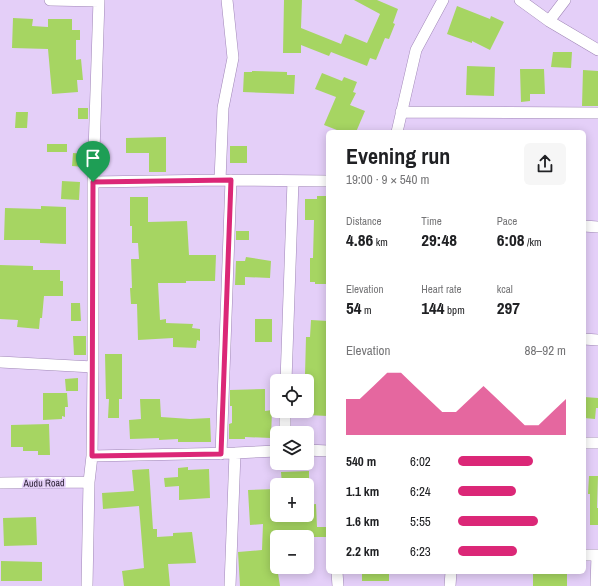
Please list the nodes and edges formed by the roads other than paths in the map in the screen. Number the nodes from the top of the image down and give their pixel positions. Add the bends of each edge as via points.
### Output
1 (50, 0) edge
2 (99, 0) edge
3 (227, 0) edge
4 (443, 0) edge
5 (520, 0) edge
6 (565, 0) edge
7 (549, 21) junction
8 (598, 50) edge
9 (401, 112) junction
10 (598, 113) edge
11 (397, 130) edge
12 (220, 180) junction
13 (231, 180) junction
14 (326, 180) edge
15 (293, 181) junction
16 (93, 182) junction
17 (586, 226) edge
18 (598, 226) edge
19 (586, 339) edge
20 (598, 340) edge
21 (0, 362) edge
22 (93, 367) junction
23 (286, 374) edge
24 (586, 443) edge
25 (598, 443) edge
26 (314, 450) edge
27 (270, 451) edge
28 (326, 451) edge
29 (235, 453) junction
30 (221, 454) junction
31 (92, 456) junction
32 (89, 482) junction
33 (0, 483) edge
34 (586, 555) edge
35 (598, 555) edge
36 (337, 574) edge
37 (451, 574) edge
38 (87, 586) edge
39 (230, 586) edge
40 (338, 586) edge
41 (450, 586) edge
42 (596, 586) edge

1 - 2 street
2 - 16 street
3 - 12 street via 233,58 223,108
4 - 9 street via 416,50
5 - 7 street
6 - 7 street
7 - 8 street
9 - 10 street
9 - 11 street
12 - 13 street
12 - 16 street
13 - 15 street
13 - 30 street
14 - 15 street
15 - 23 street
16 - 22 street
17 - 18 street
19 - 20 street
21 - 22 street
22 - 31 street
24 - 25 street
26 - 28 street
27 - 29 street
29 - 30 street
29 - 39 street
30 - 31 street
31 - 32 street
32 - 33 street, Audu Road
32 - 38 street
34 - 35 street
35 - 42 street
36 - 40 street
37 - 41 street

